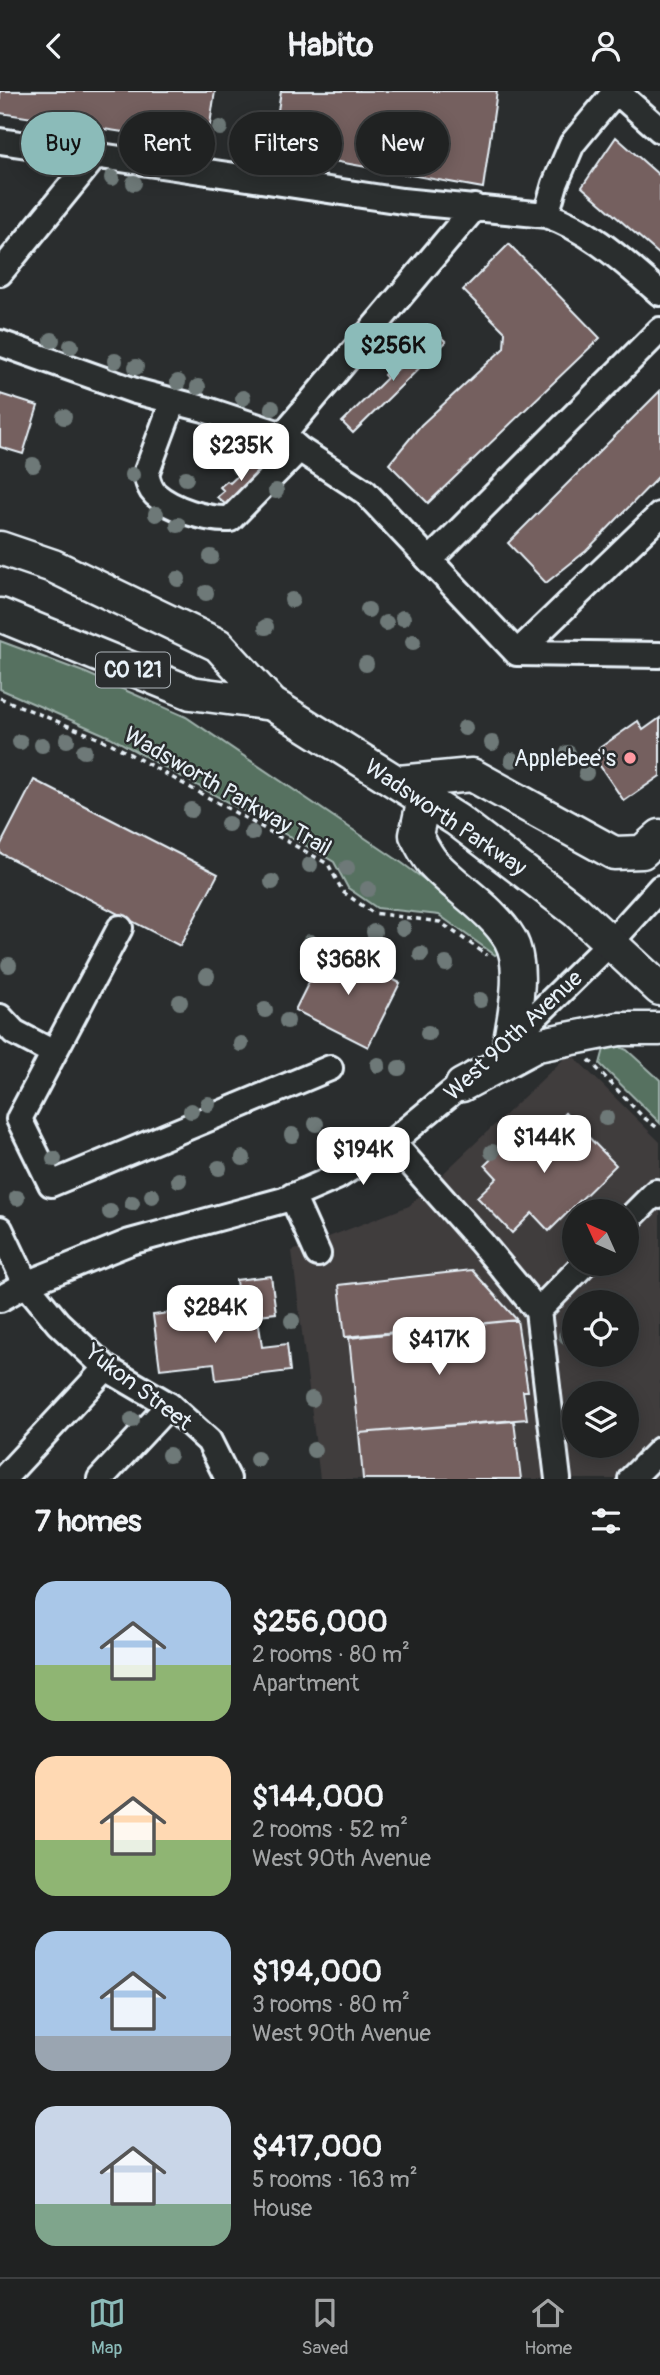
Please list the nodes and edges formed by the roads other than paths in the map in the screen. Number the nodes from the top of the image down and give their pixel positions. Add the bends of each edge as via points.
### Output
1 (660, 130) edge
2 (0, 141) edge
3 (21, 144) edge
4 (105, 156) edge
5 (80, 175) edge
6 (475, 208) junction
7 (547, 215) junction
8 (0, 273) edge
9 (660, 293) edge
10 (660, 330) edge
11 (0, 343) edge
12 (173, 401) junction
13 (291, 442) junction
14 (660, 515) edge
15 (0, 548) edge
16 (430, 560) junction
17 (0, 615) edge
18 (517, 653) junction
19 (660, 655) edge
20 (272, 704) junction
21 (412, 790) junction
22 (660, 836) edge
23 (660, 888) edge
24 (120, 928) dead end
25 (611, 942) junction
26 (660, 989) edge
27 (0, 1017) edge
28 (660, 1029) edge
29 (510, 1041) junction
30 (54, 1053) junction
31 (330, 1068) dead end
32 (462, 1085) junction
33 (392, 1142) junction
34 (292, 1196) junction
35 (660, 1196) edge
36 (639, 1209) edge
37 (0, 1229) edge
38 (318, 1254) dead end
39 (572, 1276) edge
40 (26, 1284) junction
41 (0, 1299) edge
42 (538, 1311) junction
43 (106, 1368) junction
44 (169, 1405) junction
45 (660, 1450) edge
46 (3, 1479) edge
47 (100, 1479) edge
48 (228, 1479) edge
49 (558, 1479) edge
50 (631, 1479) edge

1 - 7 street via 616,91 572,144
2 - 3 street
4 - 6 street
5 - 8 street
6 - 7 street
6 - 13 street
7 - 9 street via 568,222 604,246
10 - 16 street
11 - 12 street
12 - 13 street
12 - 13 street via 146,474 155,494 195,515 230,519
13 - 16 street via 365,492
14 - 18 street
15 - 20 main road, Wadsworth Parkway / CO 121 via 53,566 218,645
16 - 18 street
17 - 20 main road, Wadsworth Parkway / CO 121 via 191,694
18 - 19 street
20 - 21 main road, Wadsworth Parkway / CO 121
21 - 22 main road via 472,775 614,853 642,852
21 - 25 main road, Wadsworth Parkway / CO 121 via 504,854
21 - 29 main road via 416,835 432,861 510,940 516,960 517,1002
23 - 25 street, West 90th Avenue
24 - 30 street
25 - 26 main road, CO 121
25 - 29 street, West 90th Avenue
27 - 30 street via 13,1032
28 - 32 main road via 619,1030 537,1045
29 - 32 street, West 90th Avenue
30 - 31 street via 19,1119 51,1184
32 - 33 street, West 90th Avenue
33 - 34 street, West 90th Avenue via 337,1177
33 - 42 street
34 - 38 street
34 - 40 street, West 90th Avenue via 130,1242
35 - 36 street via 656,1192
37 - 40 street, Yukon Street
39 - 42 street
40 - 41 street, West 90th Avenue
40 - 43 street, Yukon Street via 58,1323
42 - 49 street
43 - 44 street, Yukon Street
43 - 46 street
44 - 47 street
44 - 48 street, Yukon Street via 209,1441
45 - 50 street

